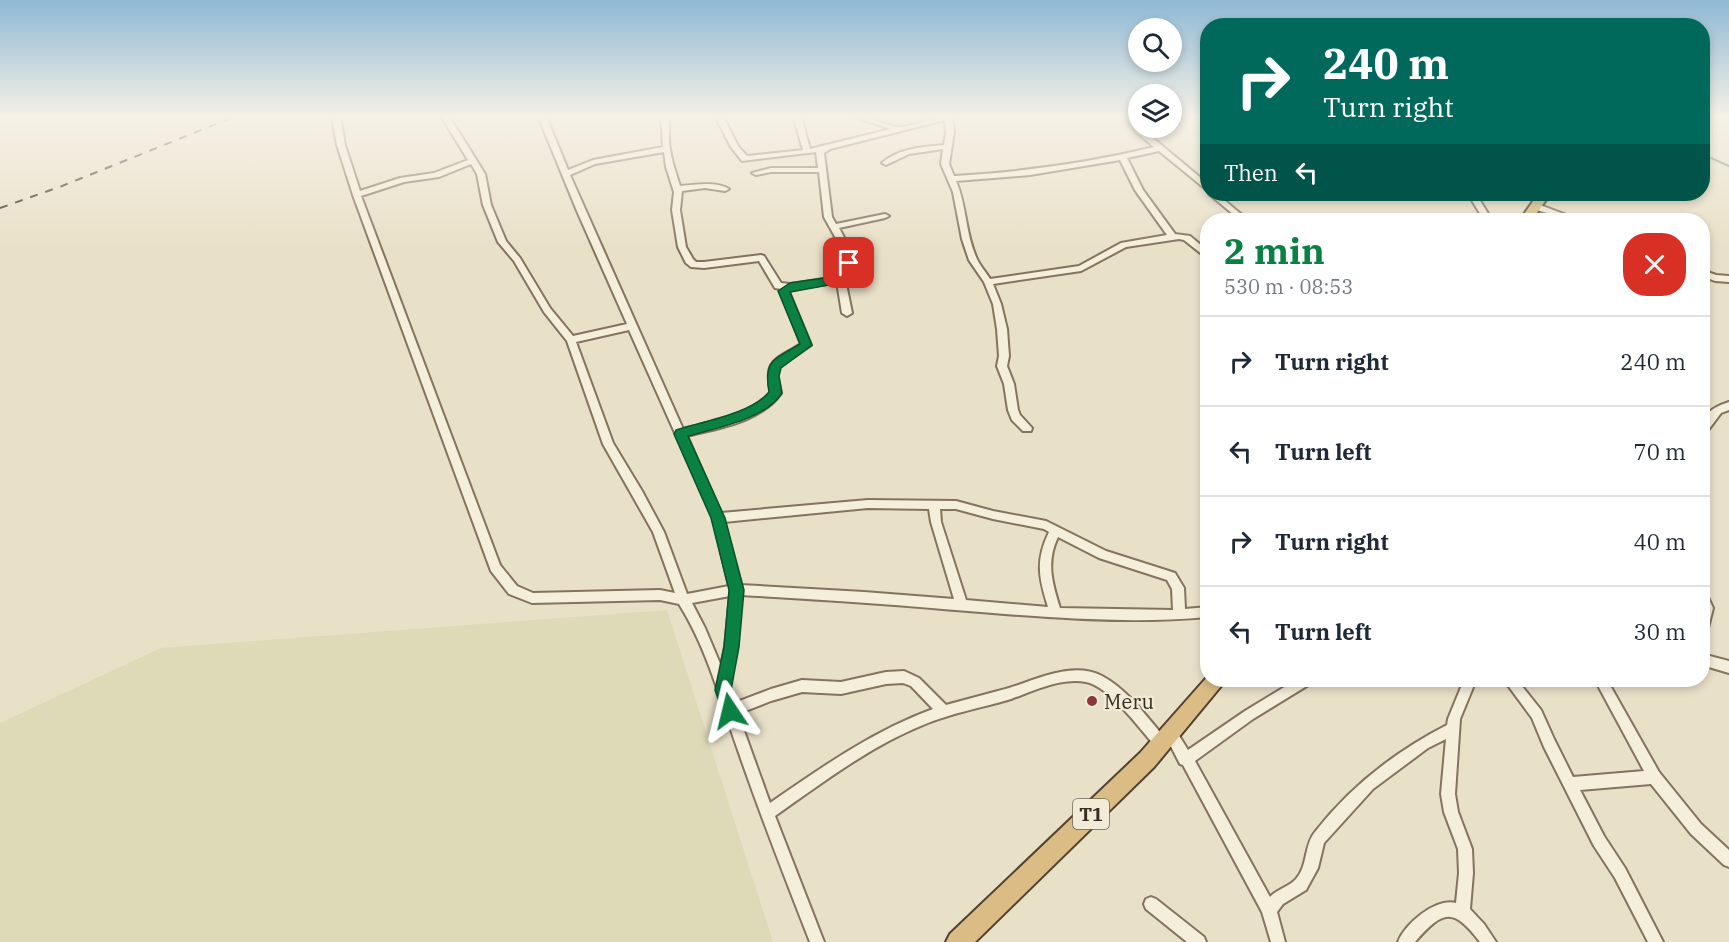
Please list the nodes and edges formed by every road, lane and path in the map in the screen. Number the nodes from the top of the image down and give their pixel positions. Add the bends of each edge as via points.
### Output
1 (346, 160) edge
2 (561, 160) edge
3 (605, 160) edge
4 (670, 160) edge
5 (821, 160) edge
6 (890, 160) edge
7 (945, 160) edge
8 (1107, 160) edge
9 (1124, 160) edge
10 (1173, 160) edge
11 (472, 161) joint
12 (886, 163) dead end
13 (823, 170) junction
14 (567, 173) junction
15 (756, 173) dead end
16 (951, 179) junction
17 (1198, 182) edge
18 (677, 189) junction
19 (725, 189) dead end
20 (357, 195) junction
21 (1221, 201) edge
22 (1540, 201) edge
23 (1537, 207) junction
24 (1236, 213) edge
25 (1532, 213) edge
26 (1555, 213) edge
27 (885, 216) dead end
28 (833, 227) junction
29 (1173, 237) junction
30 (1200, 249) edge
31 (1710, 276) edge
32 (841, 279) junction
33 (1729, 279) edge
34 (988, 282) junction
35 (790, 287) junction
36 (847, 314) dead end
37 (632, 326) junction
38 (571, 340) junction
39 (1729, 406) edge
40 (1710, 419) edge
41 (1027, 428) dead end
42 (680, 434) junction
43 (934, 504) junction
44 (718, 518) junction
45 (1055, 532) junction
46 (736, 590) junction
47 (683, 600) junction
48 (962, 605) junction
49 (1056, 613) junction
50 (1200, 613) edge
51 (1179, 615) junction
52 (1710, 662) edge
53 (1729, 668) edge
54 (1210, 687) edge
55 (1295, 687) edge
56 (1467, 687) edge
57 (1516, 687) edge
58 (1605, 687) edge
59 (723, 690) junction
60 (944, 710) junction
61 (730, 711) junction
62 (1453, 729) junction
63 (1165, 737) junction
64 (1185, 760) junction
65 (1654, 777) junction
66 (1570, 784) junction
67 (766, 814) junction
68 (1729, 860) edge
69 (1150, 904) dead end
70 (1269, 910) junction
71 (1462, 912) junction
72 (817, 942) edge
73 (958, 942) edge
74 (1199, 942) edge
75 (1278, 942) edge
76 (1405, 942) edge
77 (1489, 942) edge
78 (1656, 942) edge

1 - 20 street
2 - 14 street
3 - 14 street
4 - 18 street
5 - 13 street
6 - 12 street
7 - 16 street
8 - 16 street
9 - 29 street via 1139,190
10 - 17 street
11 - 20 street via 436,175 403,180
11 - 38 street via 481,174 487,205 502,242
13 - 15 street
13 - 28 street via 828,217
14 - 37 street
16 - 34 street via 973,260
18 - 19 street
18 - 35 street via 680,236 689,261 704,265 761,258 778,286
20 - 47 street via 498,573 513,590 532,598 660,596
21 - 24 street
22 - 23 highway
23 - 25 highway
23 - 26 street
27 - 28 street
28 - 32 street via 851,258
29 - 30 street via 1187,238
29 - 34 street via 1124,245 1081,268
31 - 33 street
32 - 35 street
32 - 36 street
34 - 41 street via 1002,329 1002,366 1010,384 1013,410
35 - 42 street via 784,291 806,345 775,365 772,376 776,393 765,406
37 - 38 street
37 - 42 street
38 - 47 street via 608,444 658,532
39 - 40 street via 1717,410
42 - 44 street
43 - 44 street via 868,504
43 - 45 street via 1036,522
43 - 48 street
44 - 46 street
45 - 49 street via 1043,571
45 - 51 street via 1103,555 1171,576 1178,588
46 - 47 street
46 - 48 street
46 - 59 street
47 - 59 street via 702,634
48 - 49 street
49 - 51 street
50 - 51 street
52 - 53 street
54 - 63 highway, T1
55 - 64 street
56 - 62 street
57 - 66 street via 1537,714
58 - 65 street
59 - 61 street
60 - 61 street via 915,682 904,677 841,688 802,686
60 - 63 street via 1051,681 1088,676 1116,693
60 - 67 street via 862,749
61 - 67 street
62 - 70 street via 1413,751 1368,784 1318,839 1311,868 1301,885 1278,899
62 - 71 street via 1448,794 1465,849
63 - 64 street
63 - 73 highway, T1 via 1147,760
64 - 70 street
65 - 66 street
65 - 68 street via 1696,829
66 - 78 street
67 - 72 street
69 - 74 street
70 - 75 street
71 - 76 street via 1442,910
71 - 77 street

